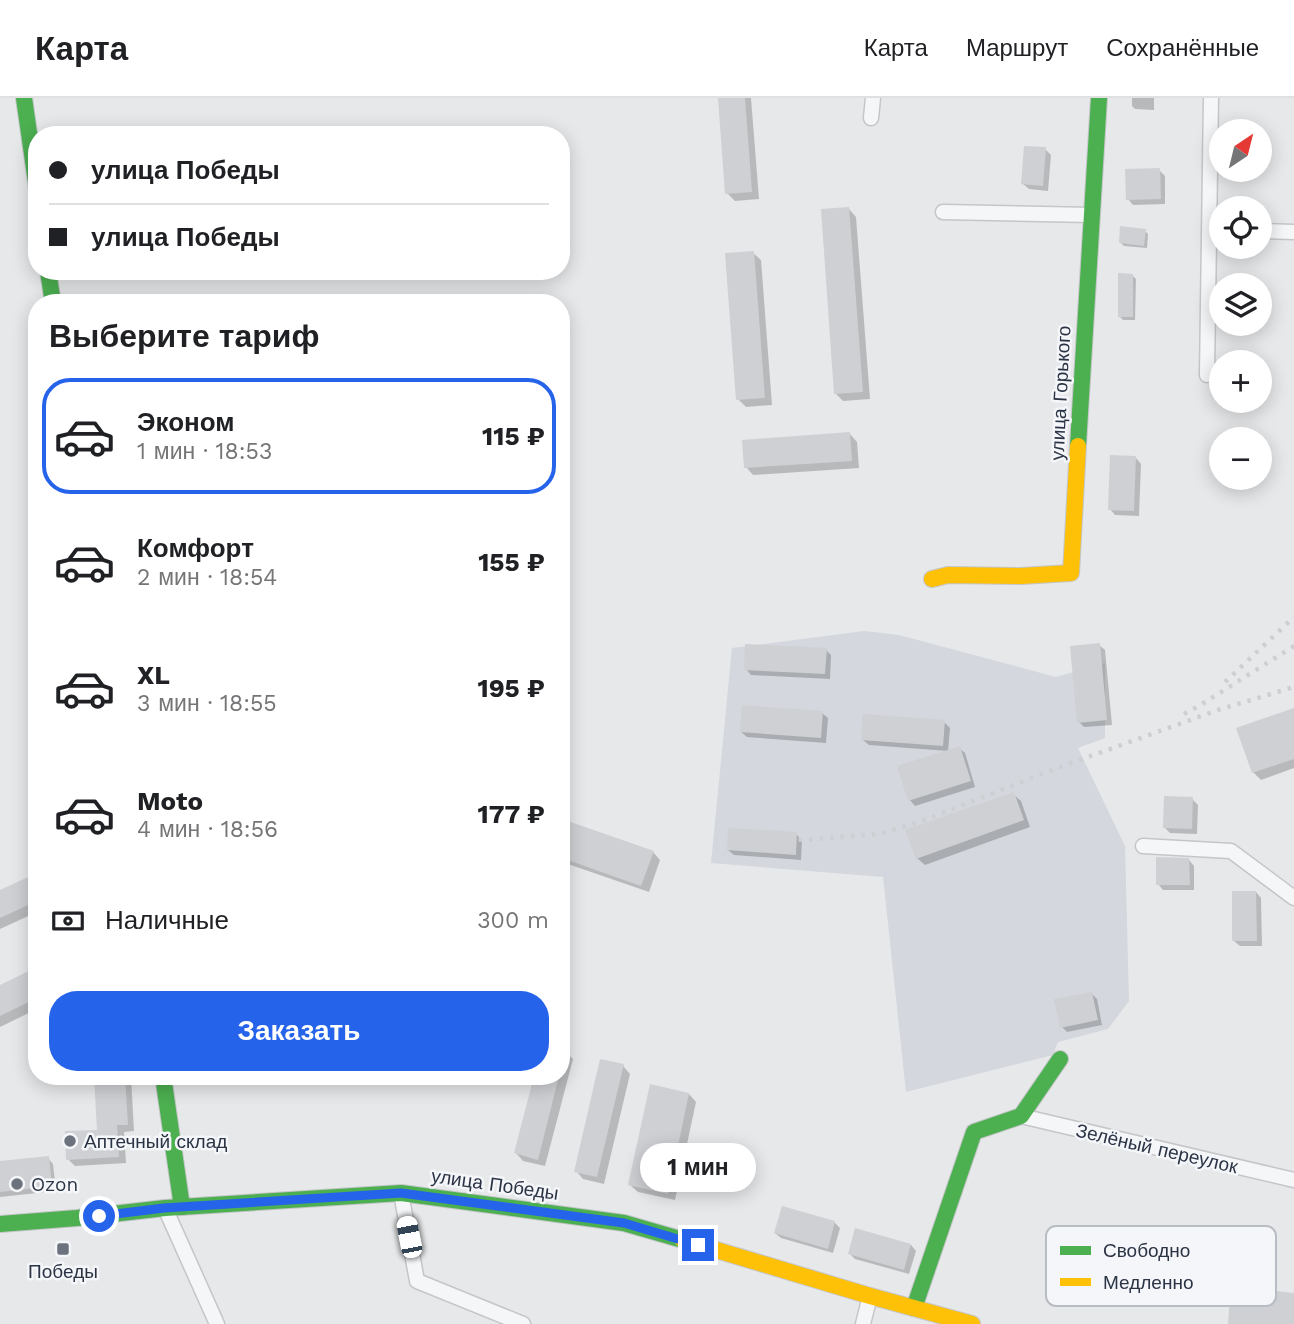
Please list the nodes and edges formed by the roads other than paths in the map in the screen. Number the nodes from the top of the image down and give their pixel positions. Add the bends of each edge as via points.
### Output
1 (24, 98) edge
2 (873, 98) edge
3 (1099, 98) edge
4 (1211, 98) edge
5 (872, 118) dead end
6 (28, 126) edge
7 (1214, 196) edge
8 (943, 212) dead end
9 (1092, 215) junction
10 (1272, 231) edge
11 (1294, 232) edge
12 (1213, 259) edge
13 (1207, 375) dead end
14 (932, 579) dead end
15 (1143, 846) dead end
16 (1294, 898) edge
17 (1059, 1059) dead end
18 (164, 1085) edge
19 (1021, 1116) junction
20 (1294, 1180) edge
21 (401, 1193) junction
22 (182, 1207) junction
23 (164, 1208) junction
24 (0, 1224) edge
25 (870, 1296) junction
26 (914, 1308) junction
27 (216, 1324) edge
28 (523, 1324) edge
29 (863, 1324) edge
30 (972, 1324) edge

1 - 6 street
2 - 5 street
3 - 9 street, улица Горького
4 - 7 street
8 - 9 street
9 - 14 street, улица Горького via 1071,573
10 - 11 street
12 - 13 street
15 - 16 street via 1231,851
17 - 19 street
18 - 22 street
19 - 20 street, Зелёный переулок
19 - 26 street via 974,1132
21 - 22 street, улица Победы
21 - 25 street, улица Победы via 624,1223
21 - 28 street via 417,1281
22 - 23 street, улица Победы
23 - 24 street, улица Победы
23 - 27 street
25 - 26 street, улица Победы
25 - 29 street
26 - 30 street, улица Победы

